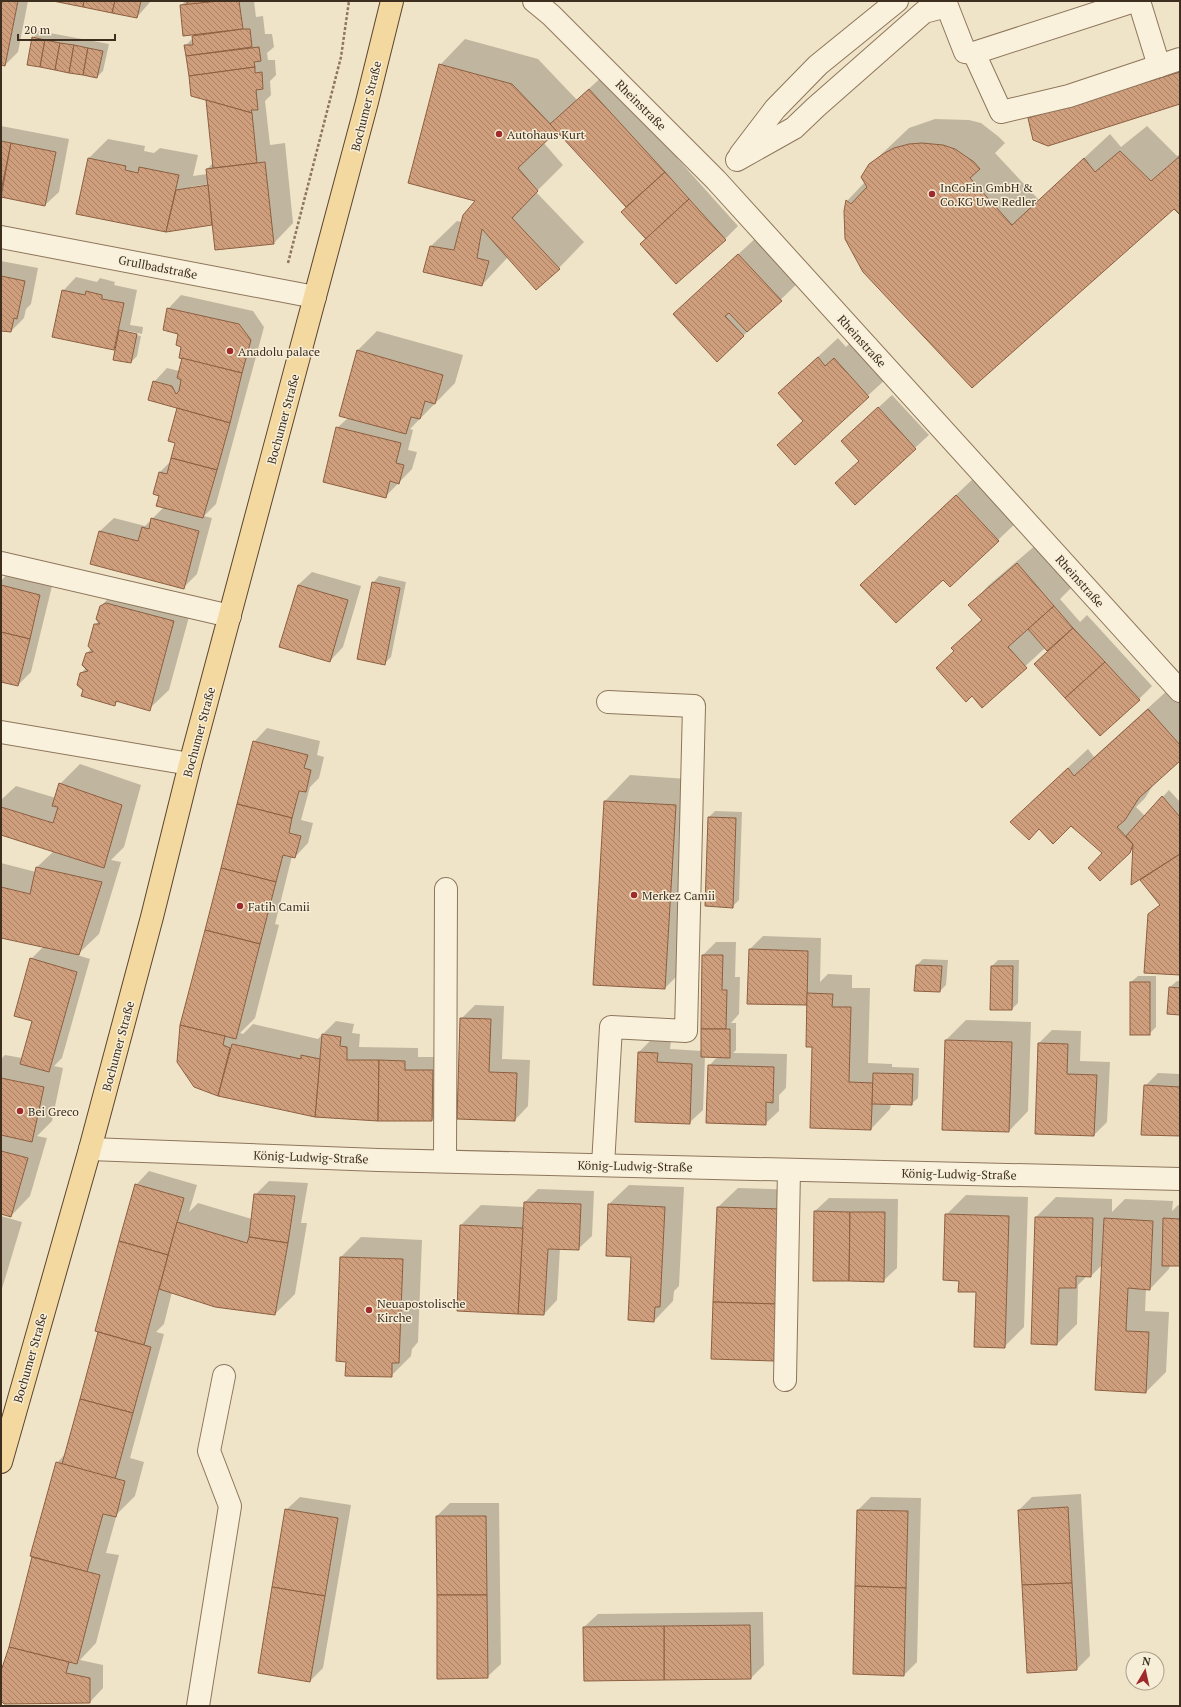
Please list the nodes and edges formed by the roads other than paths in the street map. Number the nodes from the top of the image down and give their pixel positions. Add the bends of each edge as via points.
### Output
1 (392, 1) edge
2 (534, 1) edge
3 (897, 1) edge
4 (1134, 1) edge
5 (1139, 1) edge
6 (922, 7) edge
7 (974, 53) junction
8 (1180, 59) edge
9 (1159, 66) junction
10 (737, 160) junction
11 (716, 180) junction
12 (1, 238) edge
13 (315, 297) junction
14 (1, 563) edge
15 (230, 616) junction
16 (1180, 691) edge
17 (608, 702) dead end
18 (1, 732) edge
19 (190, 764) junction
20 (446, 890) dead end
21 (90, 1149) junction
22 (445, 1161) junction
23 (603, 1165) junction
24 (789, 1170) junction
25 (1180, 1179) edge
26 (224, 1376) dead end
27 (785, 1380) dead end
28 (1, 1462) edge
29 (198, 1706) edge

1 - 13 main road, Bochumer Straße
2 - 11 street, Rheinstraße
3 - 10 street via 818,65 775,109
4 - 7 street
5 - 9 street
6 - 7 street via 947,6 965,52
6 - 10 street via 794,128
7 - 9 street via 1001,112 1069,96
8 - 9 street
10 - 11 street
11 - 16 street, Rheinstraße
12 - 13 street, Grullbadstraße
13 - 15 main road, Bochumer Straße
14 - 15 street
15 - 19 main road, Bochumer Straße
17 - 23 street via 694,706 686,1031 611,1027
18 - 19 street
19 - 21 main road, Bochumer Straße
20 - 22 street
21 - 22 street, König-Ludwig-Straße
21 - 28 main road, Bochumer Straße
22 - 23 street, König-Ludwig-Straße
23 - 24 street, König-Ludwig-Straße
24 - 25 street, König-Ludwig-Straße
24 - 27 street
26 - 29 street via 209,1451 230,1506

